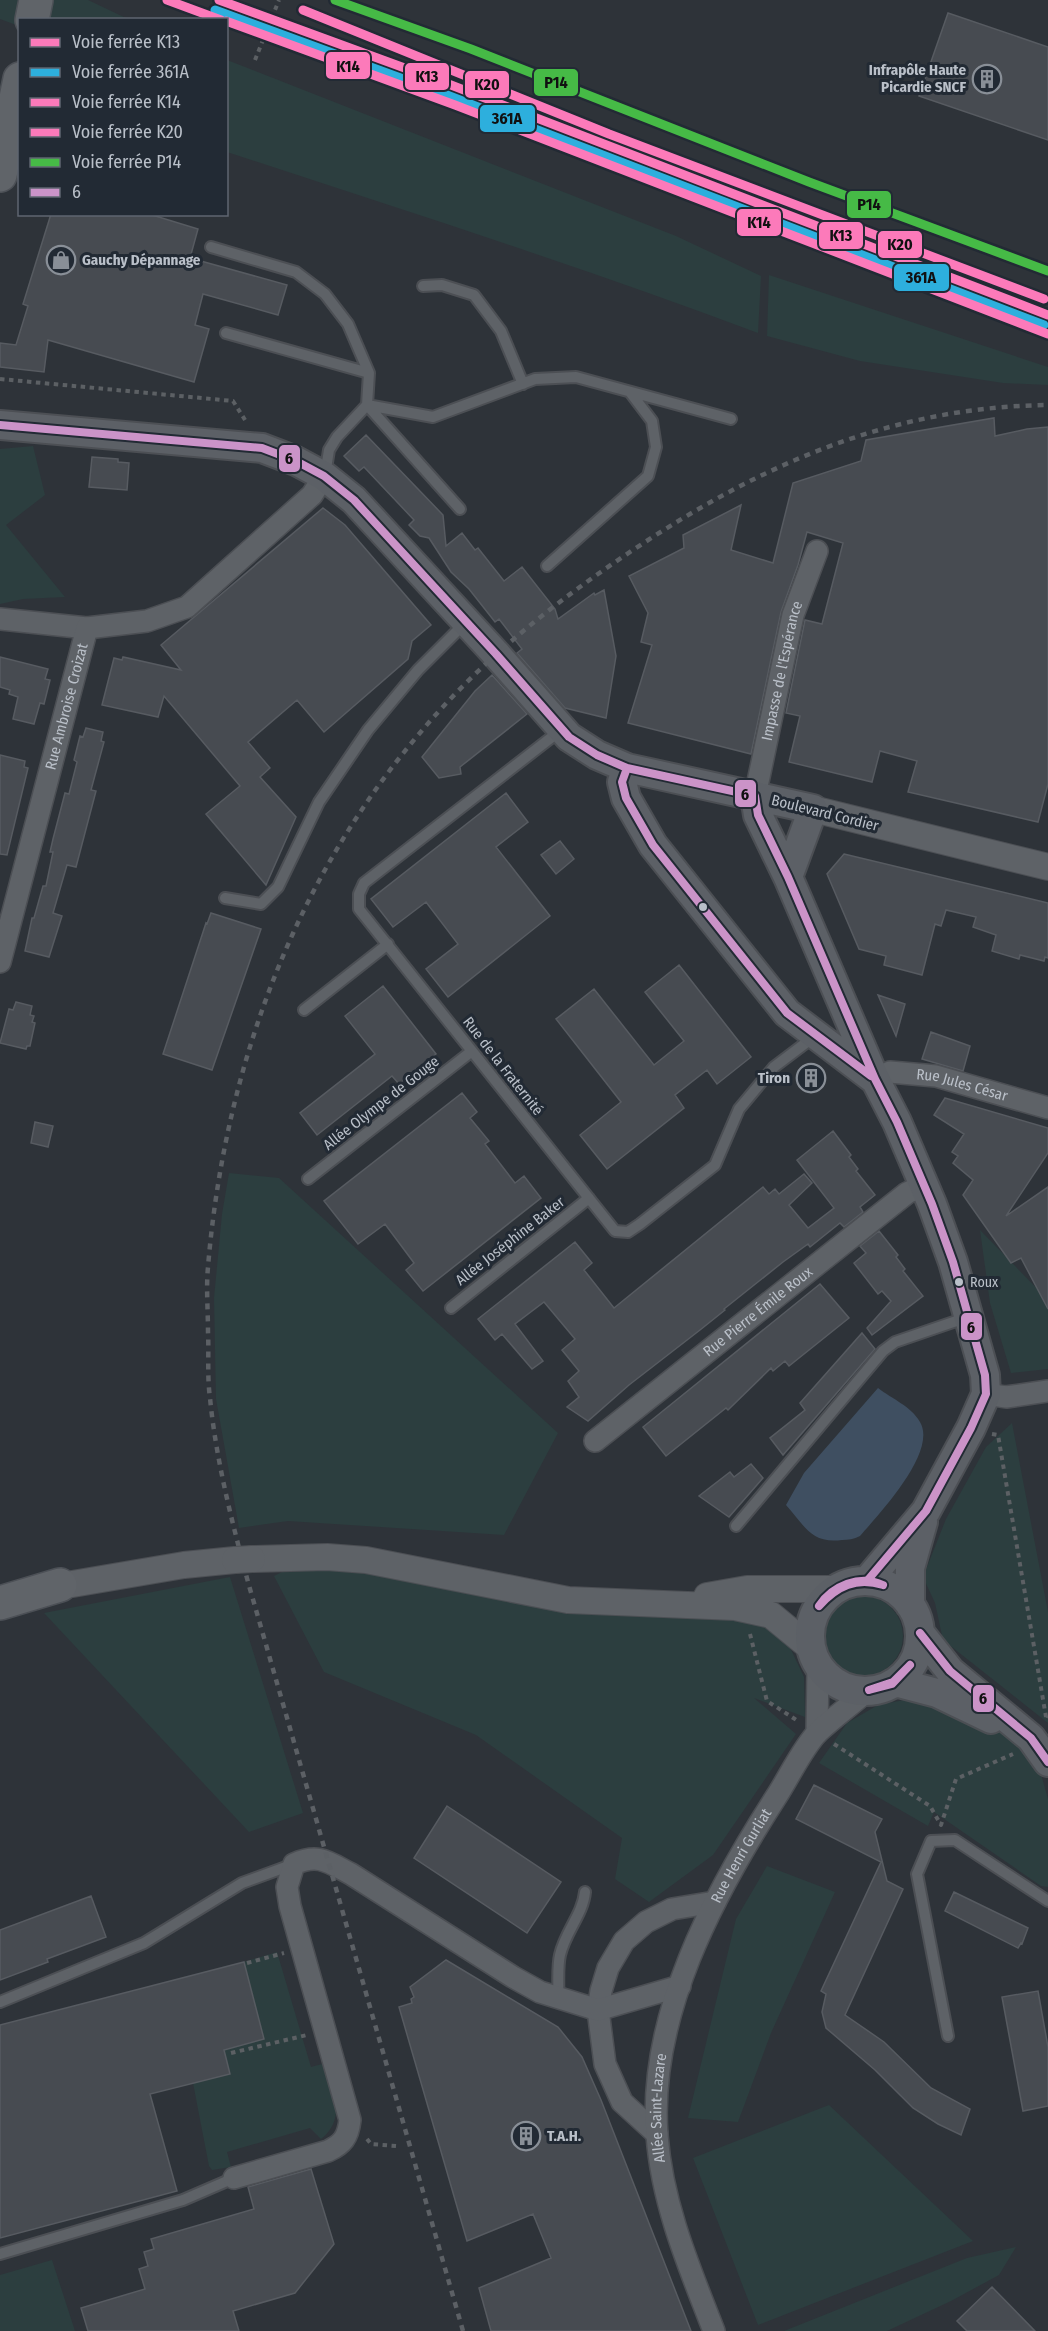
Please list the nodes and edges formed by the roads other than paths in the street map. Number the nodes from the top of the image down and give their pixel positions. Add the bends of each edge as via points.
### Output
1 (36, 0) edge
2 (32, 18) edge
3 (18, 89) edge
4 (0, 175) edge
5 (211, 247) dead end
6 (423, 286) dead end
7 (226, 333) dead end
8 (369, 373) junction
9 (523, 384) junction
10 (630, 392) junction
11 (367, 405) junction
12 (731, 419) dead end
13 (0, 425) edge
14 (324, 476) junction
15 (460, 509) dead end
16 (817, 551) dead end
17 (547, 566) dead end
18 (0, 619) edge
19 (466, 622) junction
20 (87, 628) junction
21 (562, 729) junction
22 (627, 768) junction
23 (755, 796) junction
24 (813, 809) junction
25 (1048, 867) edge
26 (788, 877) junction
27 (225, 898) dead end
28 (388, 945) junction
29 (0, 962) edge
30 (304, 1010) dead end
31 (817, 1035) junction
32 (472, 1051) junction
33 (875, 1079) junction
34 (1048, 1108) edge
35 (309, 1179) dead end
36 (924, 1185) junction
37 (589, 1198) junction
38 (451, 1308) dead end
39 (969, 1317) junction
40 (1048, 1391) edge
41 (986, 1394) junction
42 (595, 1441) dead end
43 (926, 1511) junction
44 (736, 1526) dead end
45 (867, 1581) junction
46 (60, 1585) junction
47 (835, 1589) junction
48 (0, 1591) edge
49 (0, 1598) edge
50 (0, 1603) edge
51 (666, 1603) junction
52 (910, 1605) junction
53 (920, 1633) junction
54 (814, 1657) junction
55 (895, 1682) junction
56 (867, 1691) junction
57 (817, 1733) junction
58 (1031, 1738) junction
59 (1048, 1762) edge
60 (294, 1864) junction
61 (585, 1892) dead end
62 (1048, 1901) edge
63 (715, 1902) junction
64 (680, 1986) junction
65 (558, 1998) junction
66 (0, 2002) edge
67 (598, 2010) junction
68 (948, 2036) dead end
69 (657, 2134) junction
70 (234, 2178) joint
71 (0, 2254) edge
72 (714, 2331) edge

1 - 2 main road
3 - 4 main road
5 - 8 lane via 296,272 325,294 348,324
6 - 9 lane via 442,285 474,295 501,332
7 - 8 lane
8 - 11 lane
9 - 10 lane via 535,379 576,377
9 - 11 lane via 433,417
10 - 12 lane
10 - 17 lane via 652,421 656,447 648,476
11 - 14 lane via 329,450
11 - 15 lane
13 - 14 main road, Boulevard Cordier via 262,448
14 - 19 main road, Boulevard Cordier via 354,500
14 - 20 street, Rue Ambroise Croizat via 312,495 187,607 147,621
16 - 23 street, Impasse de l'Espérance via 793,615
18 - 20 street
19 - 21 main road, Boulevard Cordier
19 - 27 lane via 418,669 368,730 319,802 278,887 261,904
20 - 29 street, Rue Ambroise Croizat
21 - 22 main road, Boulevard Cordier via 597,754
21 - 28 lane, Rue de la Fraternité via 364,883 359,909
22 - 23 main road, Boulevard Cordier
22 - 31 main road via 622,782 626,798 653,845 787,1013
23 - 24 main road, Boulevard Cordier
23 - 26 main road via 758,815
24 - 25 street, Boulevard Cordier
24 - 26 main road
26 - 33 main road
28 - 30 lane
28 - 32 lane, Rue de la Fraternité
31 - 33 main road
31 - 37 lane, Rue de la Fraternité via 774,1067 739,1109 715,1165 640,1224 628,1232 615,1231
32 - 35 lane, Allée Olympe de Gouge
32 - 37 lane, Rue de la Fraternité
33 - 34 street, Rue Jules César via 890,1072 936,1076
33 - 36 main road
36 - 39 main road
36 - 42 street, Rue Pierre Émile Roux via 907,1193
37 - 38 lane, Allée Joséphine Baker
39 - 41 main road via 985,1375
39 - 44 lane via 895,1342 883,1351
40 - 41 street via 1006,1397
41 - 43 main road
43 - 45 main road
43 - 52 main road via 910,1568
45 - 47 main road
45 - 52 main road via 884,1584
46 - 48 main road
46 - 49 street
46 - 50 main road
46 - 51 street via 184,1565 327,1557 366,1560 568,1600
47 - 51 street via 747,1589
47 - 54 main road via 822,1600 814,1615 810,1631
51 - 54 street via 735,1607 771,1615
52 - 53 main road
53 - 55 main road via 909,1669
53 - 58 main road via 950,1671
54 - 56 main road via 831,1680 848,1689
54 - 57 street
55 - 56 main road
55 - 58 main road via 937,1693
56 - 57 street, Rue Henri Gurliat
57 - 63 street, Rue Henri Gurliat via 743,1848
58 - 59 main road
60 - 65 street via 314,1858 327,1862 513,1977
60 - 66 lane via 242,1883 144,1943
60 - 70 street via 287,1887 350,2120 349,2134 334,2148
61 - 65 lane via 560,1957
62 - 68 lane via 955,1840 931,1841 917,1874
63 - 64 street, Rue Henri Gurliat
63 - 67 street via 672,1909 646,1922 624,1941 608,1968
64 - 67 street
64 - 69 street, Allée Saint-Lazare via 657,2084
65 - 67 street
67 - 69 street via 605,2064 622,2102
69 - 72 street, Allée Saint-Lazare via 662,2182 677,2238
70 - 71 lane via 183,2200

